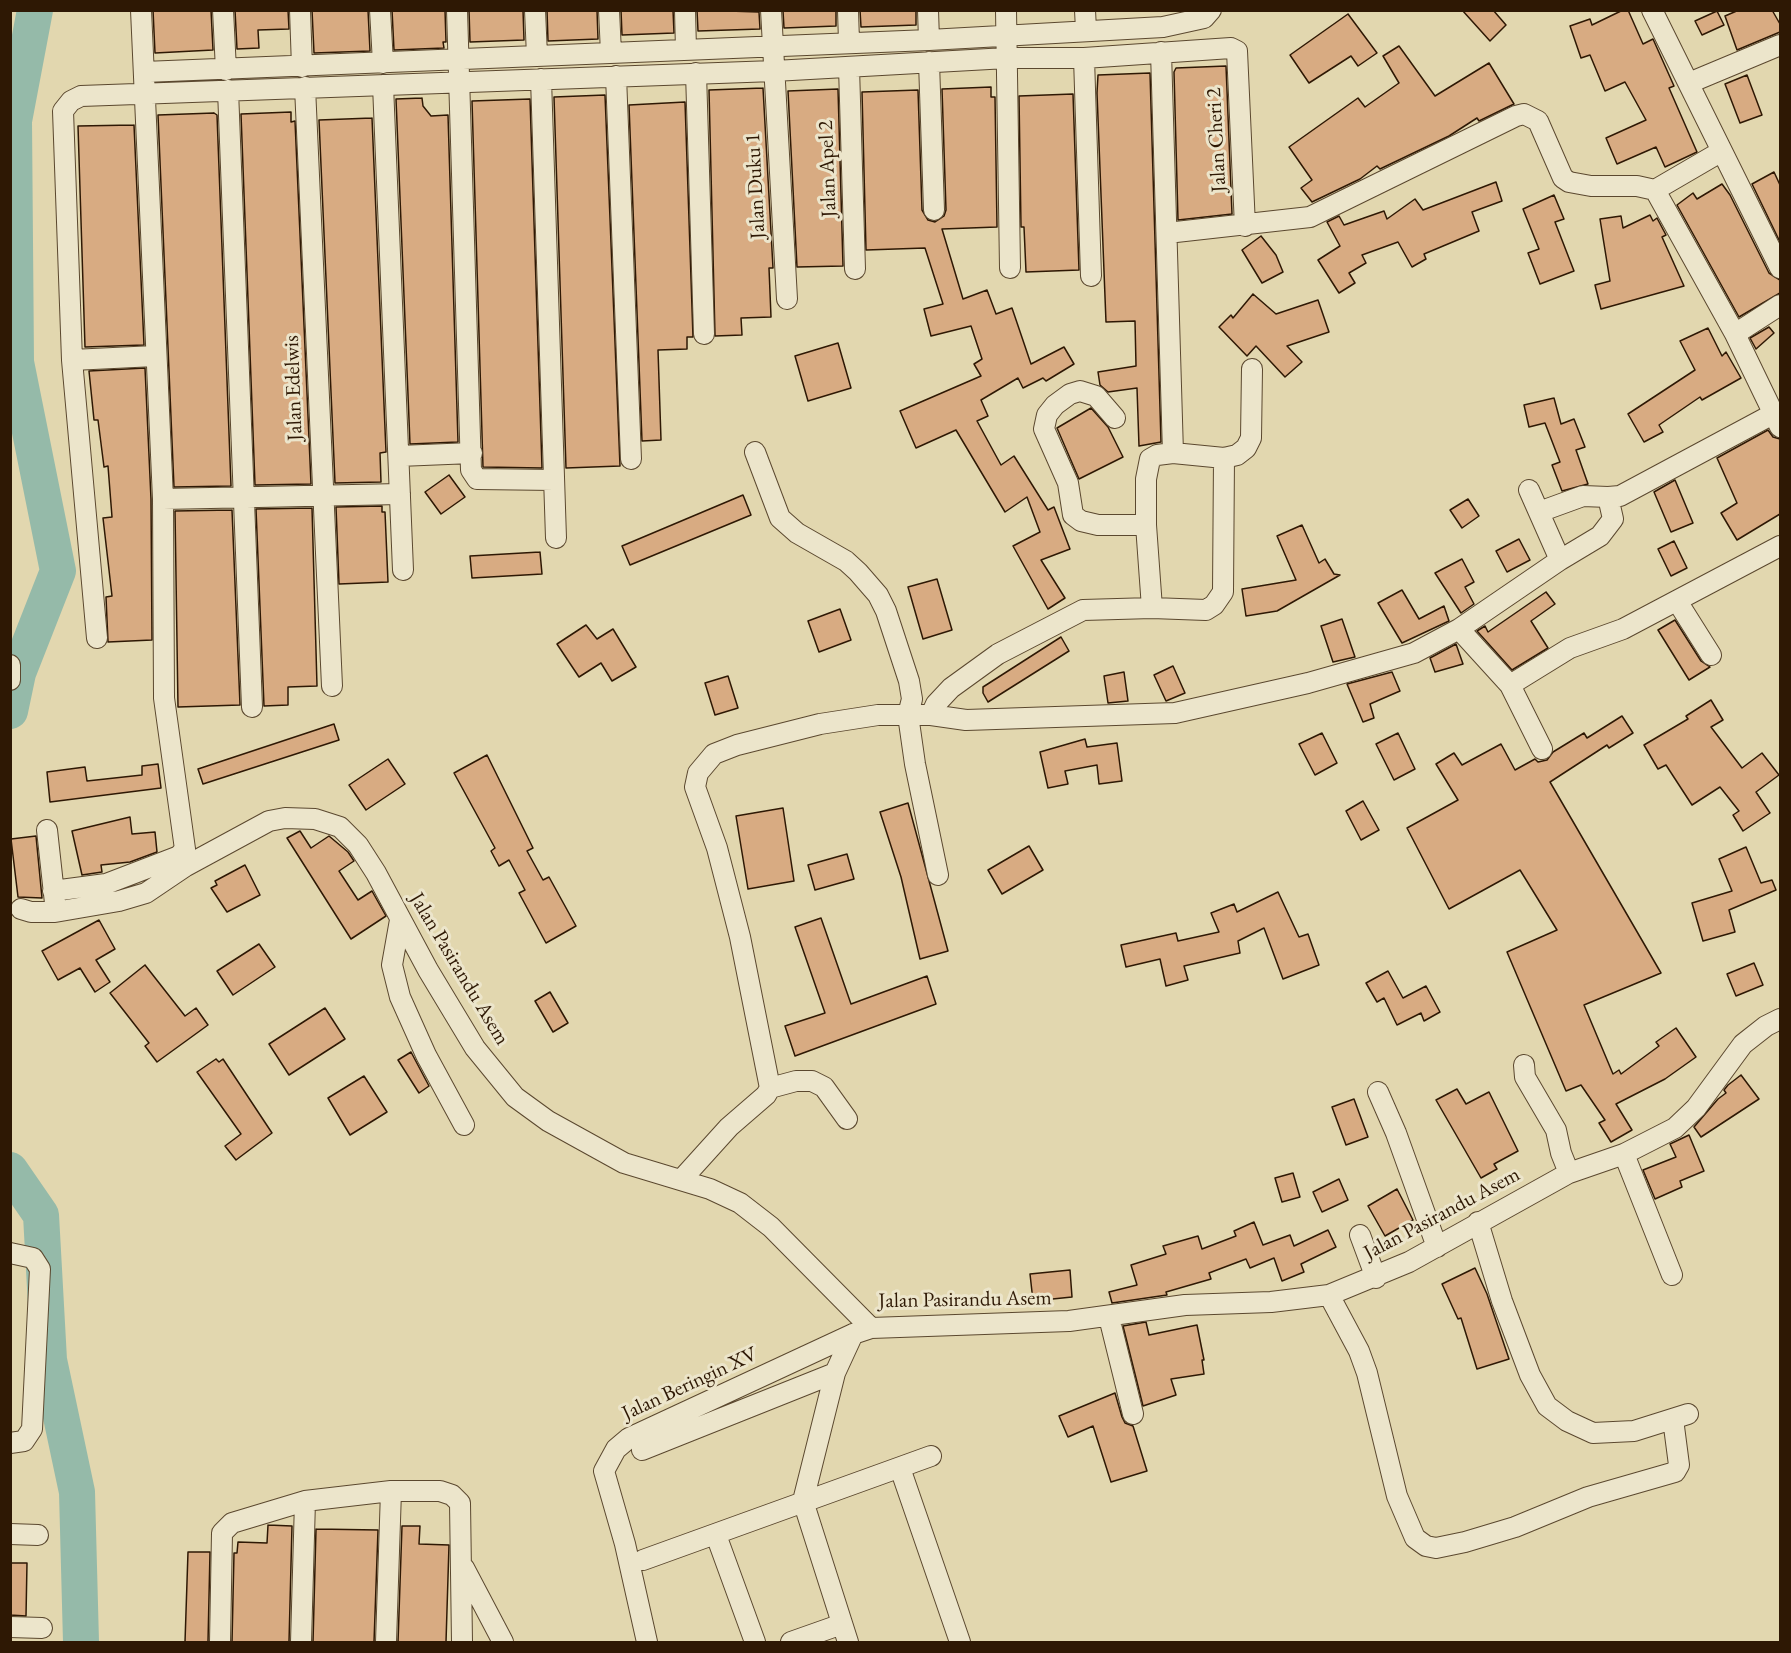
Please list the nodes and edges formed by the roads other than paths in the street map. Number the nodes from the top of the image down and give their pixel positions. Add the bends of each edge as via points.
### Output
1 (141, 10) edge
2 (223, 10) edge
3 (300, 10) edge
4 (380, 10) edge
5 (457, 10) edge
6 (535, 10) edge
7 (609, 10) edge
8 (685, 10) edge
9 (771, 10) edge
10 (848, 10) edge
11 (928, 10) edge
12 (1006, 10) edge
13 (1085, 10) edge
14 (1211, 10) edge
15 (1652, 10) edge
16 (1162, 19) edge
17 (1086, 30) junction
18 (1007, 35) junction
19 (928, 40) junction
20 (849, 42) junction
21 (1780, 45) edge
22 (773, 46) junction
23 (686, 50) junction
24 (1161, 52) junction
25 (611, 53) junction
26 (537, 57) junction
27 (1007, 58) junction
28 (1084, 58) junction
29 (459, 60) junction
30 (929, 62) junction
31 (384, 63) junction
32 (302, 67) junction
33 (849, 67) junction
34 (226, 70) junction
35 (774, 71) junction
36 (144, 72) junction
37 (696, 74) junction
38 (616, 76) junction
39 (541, 79) junction
40 (460, 82) junction
41 (1689, 83) junction
42 (383, 85) junction
43 (305, 87) junction
44 (228, 90) junction
45 (144, 94) junction
46 (1722, 151) junction
47 (1655, 190) junction
48 (934, 210) dead end
49 (1245, 226) junction
50 (1167, 233) junction
51 (1010, 268) dead end
52 (1780, 268) edge
53 (855, 269) dead end
54 (1091, 276) dead end
55 (787, 299) dead end
56 (1780, 305) edge
57 (704, 334) dead end
58 (1735, 334) junction
59 (155, 356) junction
60 (72, 360) junction
61 (1252, 369) dead end
62 (1115, 418) dead end
63 (1777, 421) edge
64 (754, 452) dead end
65 (472, 453) junction
66 (1173, 453) junction
67 (399, 456) junction
68 (1224, 458) junction
69 (631, 459) dead end
70 (554, 480) junction
71 (1529, 490) dead end
72 (400, 494) junction
73 (323, 496) junction
74 (1608, 497) junction
75 (244, 498) junction
76 (163, 500) junction
77 (1539, 512) junction
78 (1146, 525) junction
79 (556, 538) dead end
80 (1780, 546) edge
81 (1560, 560) junction
82 (403, 570) dead end
83 (1677, 601) junction
84 (1152, 608) junction
85 (1459, 629) junction
86 (97, 638) dead end
87 (1711, 655) dead end
88 (10, 665) edge
89 (10, 680) edge
90 (1510, 685) junction
91 (332, 686) dead end
92 (252, 707) dead end
93 (908, 715) junction
94 (931, 716) junction
95 (1542, 749) dead end
96 (47, 830) dead end
97 (938, 875) dead end
98 (53, 891) junction
99 (21, 909) dead end
100 (56, 912) junction
101 (400, 920) junction
102 (1780, 1019) edge
103 (1524, 1065) dead end
104 (770, 1088) junction
105 (1378, 1092) dead end
106 (847, 1119) dead end
107 (464, 1125) dead end
108 (1624, 1154) junction
109 (1569, 1173) junction
110 (682, 1179) junction
111 (1478, 1222) junction
112 (1360, 1235) dead end
113 (1437, 1247) junction
114 (10, 1253) edge
115 (1672, 1275) dead end
116 (1376, 1278) junction
117 (1329, 1295) junction
118 (1109, 1317) junction
119 (862, 1331) junction
120 (835, 1372) junction
121 (1133, 1414) dead end
122 (10, 1443) edge
123 (642, 1450) dead end
124 (931, 1456) dead end
125 (900, 1468) junction
126 (391, 1491) junction
127 (803, 1501) junction
128 (305, 1502) junction
129 (10, 1534) edge
130 (716, 1534) junction
131 (38, 1535) dead end
132 (643, 1560) dead end
133 (462, 1564) junction
134 (10, 1627) edge
135 (42, 1628) dead end
136 (845, 1633) edge
137 (220, 1642) edge
138 (301, 1642) edge
139 (386, 1642) edge
140 (462, 1642) edge
141 (503, 1642) edge
142 (647, 1642) edge
143 (755, 1642) edge
144 (791, 1642) edge
145 (960, 1642) edge

1 - 36 street
2 - 34 street
3 - 32 street
4 - 31 street
5 - 29 street
6 - 26 street
7 - 25 street
8 - 23 street
9 - 22 street, Jalan Duku 1
10 - 20 street
11 - 19 street
12 - 18 street
13 - 17 street
14 - 16 street via 1204,18
15 - 41 street
16 - 17 street
17 - 18 street
18 - 19 street
18 - 27 street
19 - 20 street
20 - 22 street
21 - 41 street
22 - 23 street
22 - 35 street, Jalan Duku 1
23 - 25 street
24 - 28 street
24 - 49 street, Jalan Cheri 2 via 1231,48 1237,51
24 - 50 street
25 - 26 street
26 - 29 street
27 - 28 street
27 - 30 street
27 - 51 street
28 - 54 street
29 - 31 street
29 - 40 street
30 - 33 street
30 - 48 street
31 - 32 street
32 - 34 street
33 - 35 street
33 - 53 street, Jalan Apel 2
34 - 36 street
35 - 37 street
35 - 55 street, Jalan Duku 1
36 - 45 street
37 - 38 street
37 - 57 street
38 - 39 street
38 - 69 street
39 - 40 street
39 - 70 street
40 - 42 street
40 - 65 street
41 - 46 street
42 - 43 street
42 - 67 street
43 - 44 street
43 - 73 street, Jalan Edelwis
44 - 45 street
44 - 75 street
45 - 59 street
45 - 60 street via 81,96 63,111
46 - 47 street
46 - 52 street
47 - 49 street via 1569,182 1563,178 1538,121 1524,114 1322,213
47 - 58 street
49 - 50 street
50 - 66 street
56 - 58 street
58 - 63 street
59 - 60 street
59 - 76 street
60 - 86 street
61 - 68 street via 1251,438 1237,455
62 - 78 street via 1096,396 1080,391 1055,405 1047,415 1044,429 1068,483 1073,515 1098,525
63 - 74 street via 1620,496
64 - 93 street via 780,518 797,533 846,561 878,595 909,681 912,699
65 - 67 street
65 - 70 street via 471,470 477,479
66 - 68 street
66 - 78 street via 1150,459 1146,469
67 - 72 street
68 - 84 street via 1223,592 1206,610
70 - 79 street
71 - 77 street
72 - 73 street
72 - 82 street
73 - 75 street
73 - 91 street, Jalan Edelwis
74 - 77 street via 1583,496
74 - 81 street via 1613,519 1608,529
75 - 76 street
75 - 92 street
76 - 98 street via 164,699 185,849 178,856 106,884
77 - 81 street
78 - 84 street
80 - 83 street
81 - 85 street
83 - 87 street
83 - 90 street via 1623,629 1570,648
84 - 94 street via 1083,610 998,654 951,688
85 - 90 street
85 - 94 street via 1414,653 1308,683 1175,713 966,720
88 - 89 street
90 - 95 street
93 - 94 street
93 - 97 street
93 - 104 street via 849,718 737,745 714,754 698,773 695,787 717,848 740,937
96 - 98 street
98 - 100 street
99 - 100 street, Jalan Pasirandu Asem
100 - 101 street, Jalan Pasirandu Asem via 146,892 269,822 299,818 329,822 349,834 376,873
101 - 107 street via 392,965 400,997
101 - 110 street, Jalan Pasirandu Asem via 470,1039 515,1097 548,1121 624,1163
102 - 108 street, Jalan Pasirandu Asem via 1743,1044 1696,1108 1675,1128
103 - 109 street via 1525,1077 1556,1130
104 - 106 street via 812,1081 824,1087
104 - 110 street
105 - 113 street
108 - 109 street, Jalan Pasirandu Asem
108 - 115 street
109 - 111 street, Jalan Pasirandu Asem
110 - 119 street, Jalan Pasirandu Asem via 740,1203 771,1227
111 - 113 street, Jalan Pasirandu Asem
111 - 117 street via 1502,1301 1530,1375 1547,1406 1567,1422 1593,1433 1634,1431 1681,1417 1679,1465 1675,1472 1588,1497 1515,1527 1465,1542 1436,1548 1426,1546 1415,1538 1397,1496 1367,1373
112 - 116 street
113 - 116 street, Jalan Pasirandu Asem
114 - 122 street via 33,1258 40,1269 32,1429 24,1441
116 - 117 street, Jalan Pasirandu Asem
117 - 118 street, Jalan Pasirandu Asem via 1185,1305
118 - 119 street, Jalan Pasirandu Asem
118 - 121 street
119 - 120 street
119 - 142 street, Jalan Beringin XV via 629,1438 616,1449 604,1471
120 - 123 street
120 - 127 street
124 - 125 street
125 - 127 street
125 - 145 street
126 - 128 street
126 - 133 street via 440,1491 460,1503
126 - 139 street
127 - 130 street
127 - 136 street
128 - 137 street via 232,1523 222,1533
128 - 138 street
129 - 131 street
130 - 132 street
130 - 143 street
133 - 140 street
133 - 141 street
134 - 135 street
136 - 144 street

